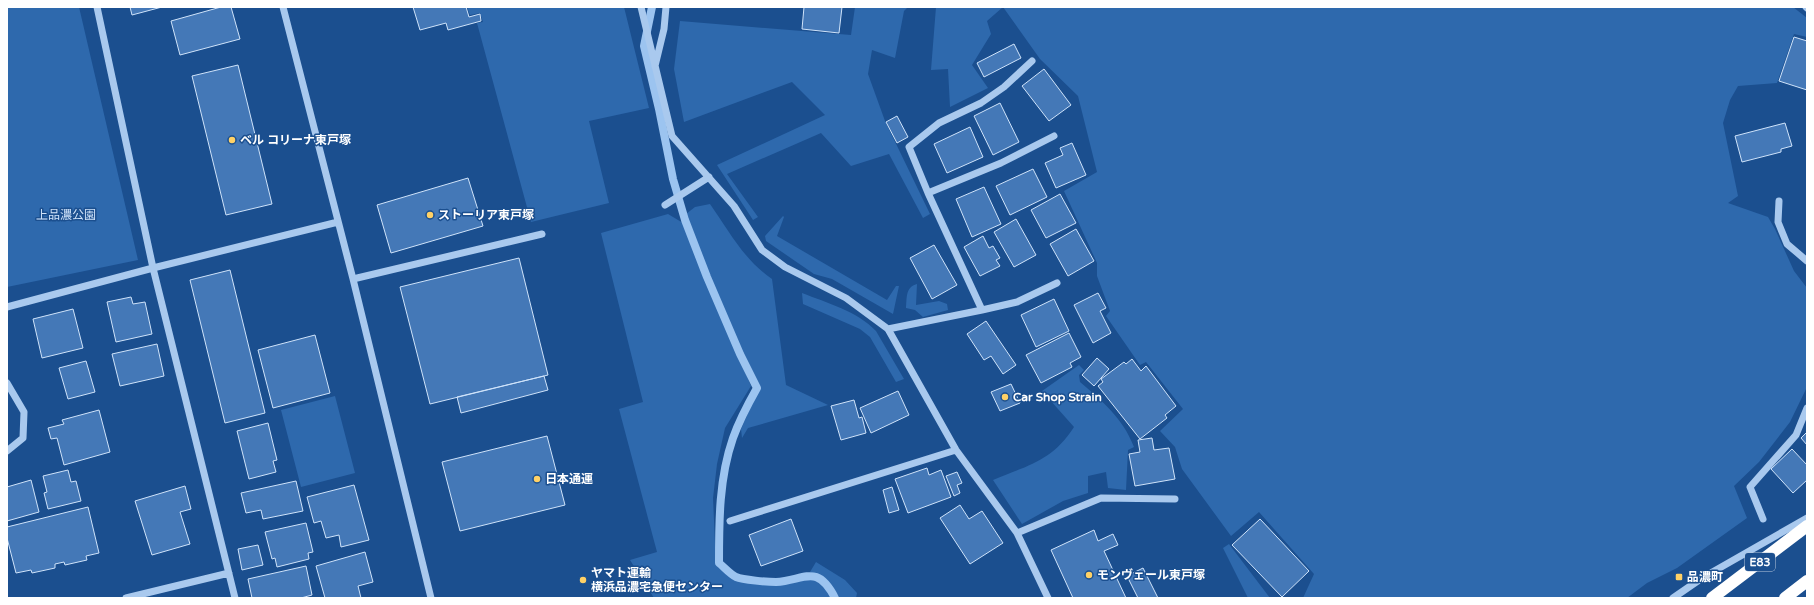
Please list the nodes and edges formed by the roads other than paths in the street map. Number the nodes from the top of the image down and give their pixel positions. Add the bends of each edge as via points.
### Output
1 (97, 7) edge
2 (283, 7) edge
3 (641, 7) edge
4 (666, 7) edge
5 (1032, 61) dead end
6 (654, 69) junction
7 (1054, 136) dead end
8 (709, 177) junction
9 (928, 193) junction
10 (1779, 201) dead end
11 (665, 205) dead end
12 (338, 222) junction
13 (542, 234) dead end
14 (1807, 261) edge
15 (153, 268) junction
16 (353, 279) junction
17 (1057, 284) dead end
18 (7, 307) edge
19 (982, 310) junction
20 (888, 329) junction
21 (7, 383) edge
22 (1807, 408) edge
23 (956, 450) junction
24 (7, 451) edge
25 (1175, 499) dead end
26 (1807, 518) edge
27 (1763, 519) dead end
28 (730, 521) dead end
29 (1807, 526) edge
30 (1017, 533) junction
31 (229, 573) junction
32 (1807, 581) edge
33 (126, 598) edge
34 (235, 598) edge
35 (431, 598) edge
36 (1048, 598) edge
37 (1673, 598) edge
38 (1712, 598) edge
39 (1785, 598) edge

1 - 15 street
2 - 12 street
3 - 6 street
4 - 6 street via 664,29
5 - 9 street via 1004,87 981,103 939,123 909,147
6 - 8 street via 672,136
7 - 9 street via 1001,163
8 - 11 street
8 - 20 street via 734,206 762,250 785,267 846,298
9 - 19 street
10 - 14 street via 1778,222 1787,244
12 - 15 street
12 - 16 street
13 - 16 street
15 - 18 street
15 - 31 street
16 - 35 street
17 - 19 street via 1017,302
19 - 20 street
20 - 23 street
21 - 24 street via 24,412 23,438
22 - 27 street via 1796,435 1750,487
23 - 28 street
23 - 30 street
25 - 30 street via 1101,498
26 - 37 street via 1702,578
29 - 38 highway, E83
30 - 36 street
31 - 33 street
31 - 34 street
32 - 39 highway

